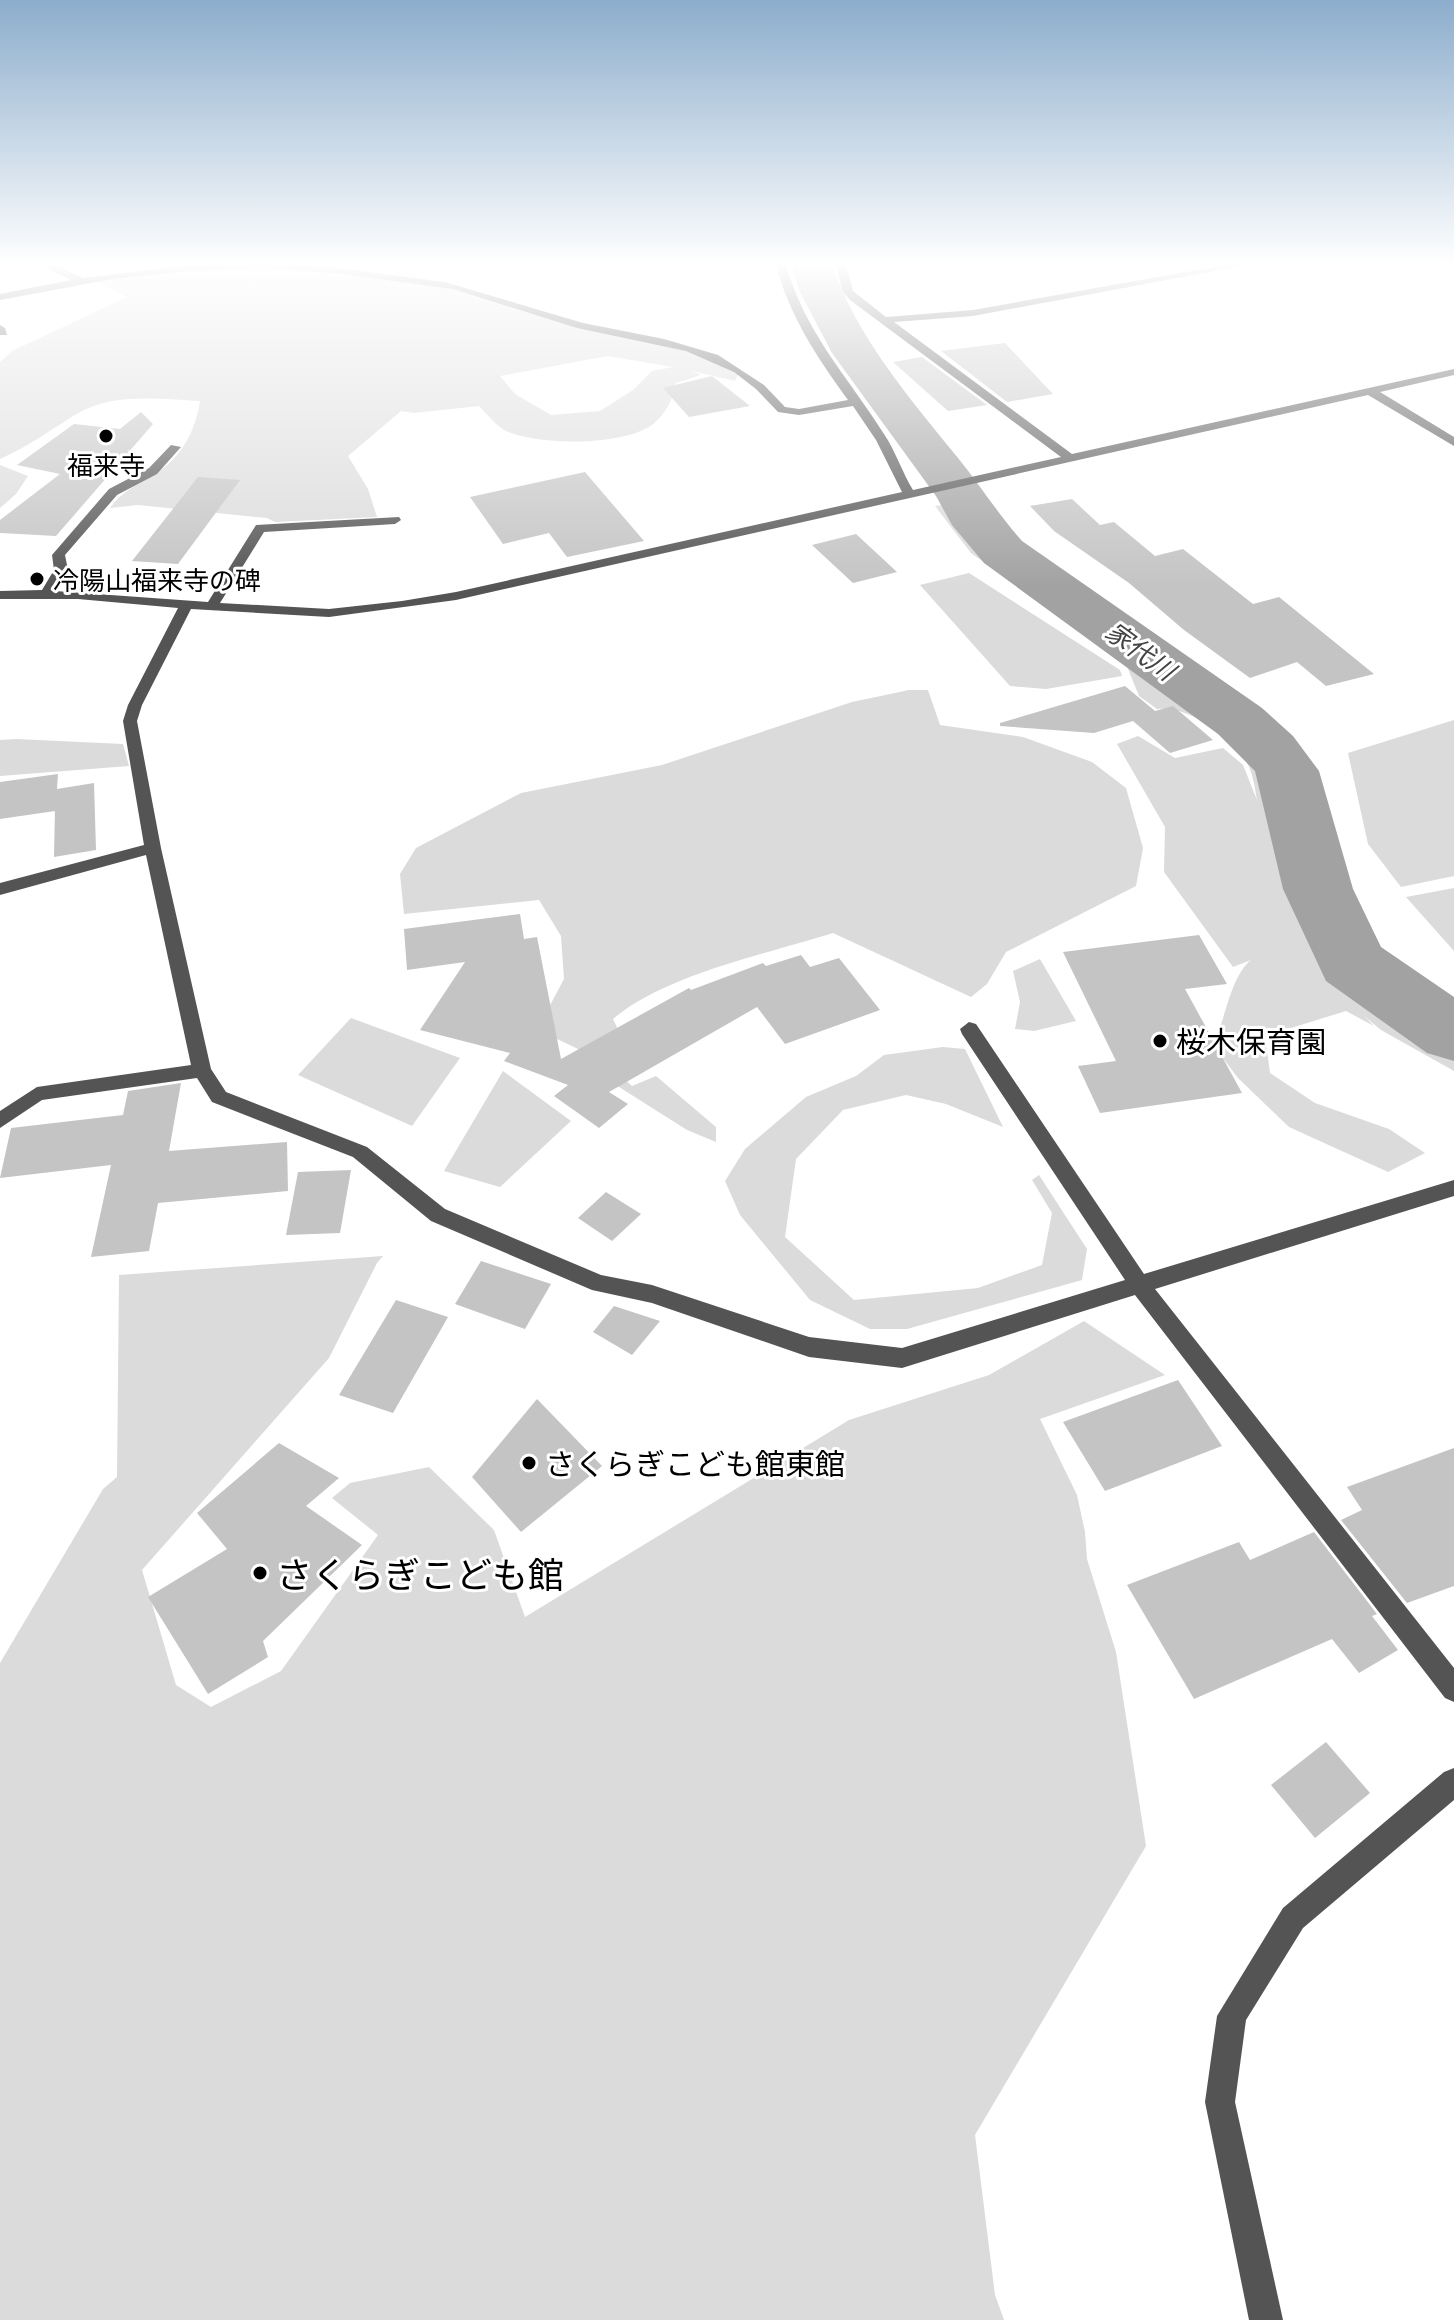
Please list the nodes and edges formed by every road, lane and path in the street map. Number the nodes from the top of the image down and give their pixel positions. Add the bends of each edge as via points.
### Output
1 (740, 370) edge
2 (831, 370) edge
3 (953, 370) edge
4 (1454, 372) edge
5 (1370, 391) junction
6 (854, 402) junction
7 (1454, 442) edge
8 (175, 447) dead end
9 (1070, 458) junction
10 (915, 493) junction
11 (395, 520) dead end
12 (47, 593) junction
13 (0, 595) edge
14 (187, 604) junction
15 (212, 606) junction
16 (153, 848) junction
17 (0, 889) edge
18 (969, 1029) dead end
19 (202, 1070) junction
20 (0, 1121) edge
21 (1454, 1188) edge
22 (1139, 1284) junction
23 (1454, 1689) edge
24 (1454, 1782) edge
25 (1266, 2320) edge

1 - 6 street via 782,410
2 - 6 street
3 - 9 street
4 - 5 street
5 - 7 street
5 - 9 street
6 - 10 street
8 - 12 street via 153,471 113,492 89,516 58,555 61,570
9 - 10 street
10 - 15 street via 396,607 315,613
11 - 15 street via 260,528
12 - 13 street
12 - 14 street
14 - 15 street
14 - 16 street via 130,721
16 - 17 street
16 - 19 street
18 - 22 street
19 - 20 street via 37,1094
19 - 22 street via 219,1097 360,1152 438,1215 600,1284 652,1294 809,1347 902,1358
21 - 22 street
22 - 23 street
24 - 25 street via 1293,1918 1232,2016 1220,2102

